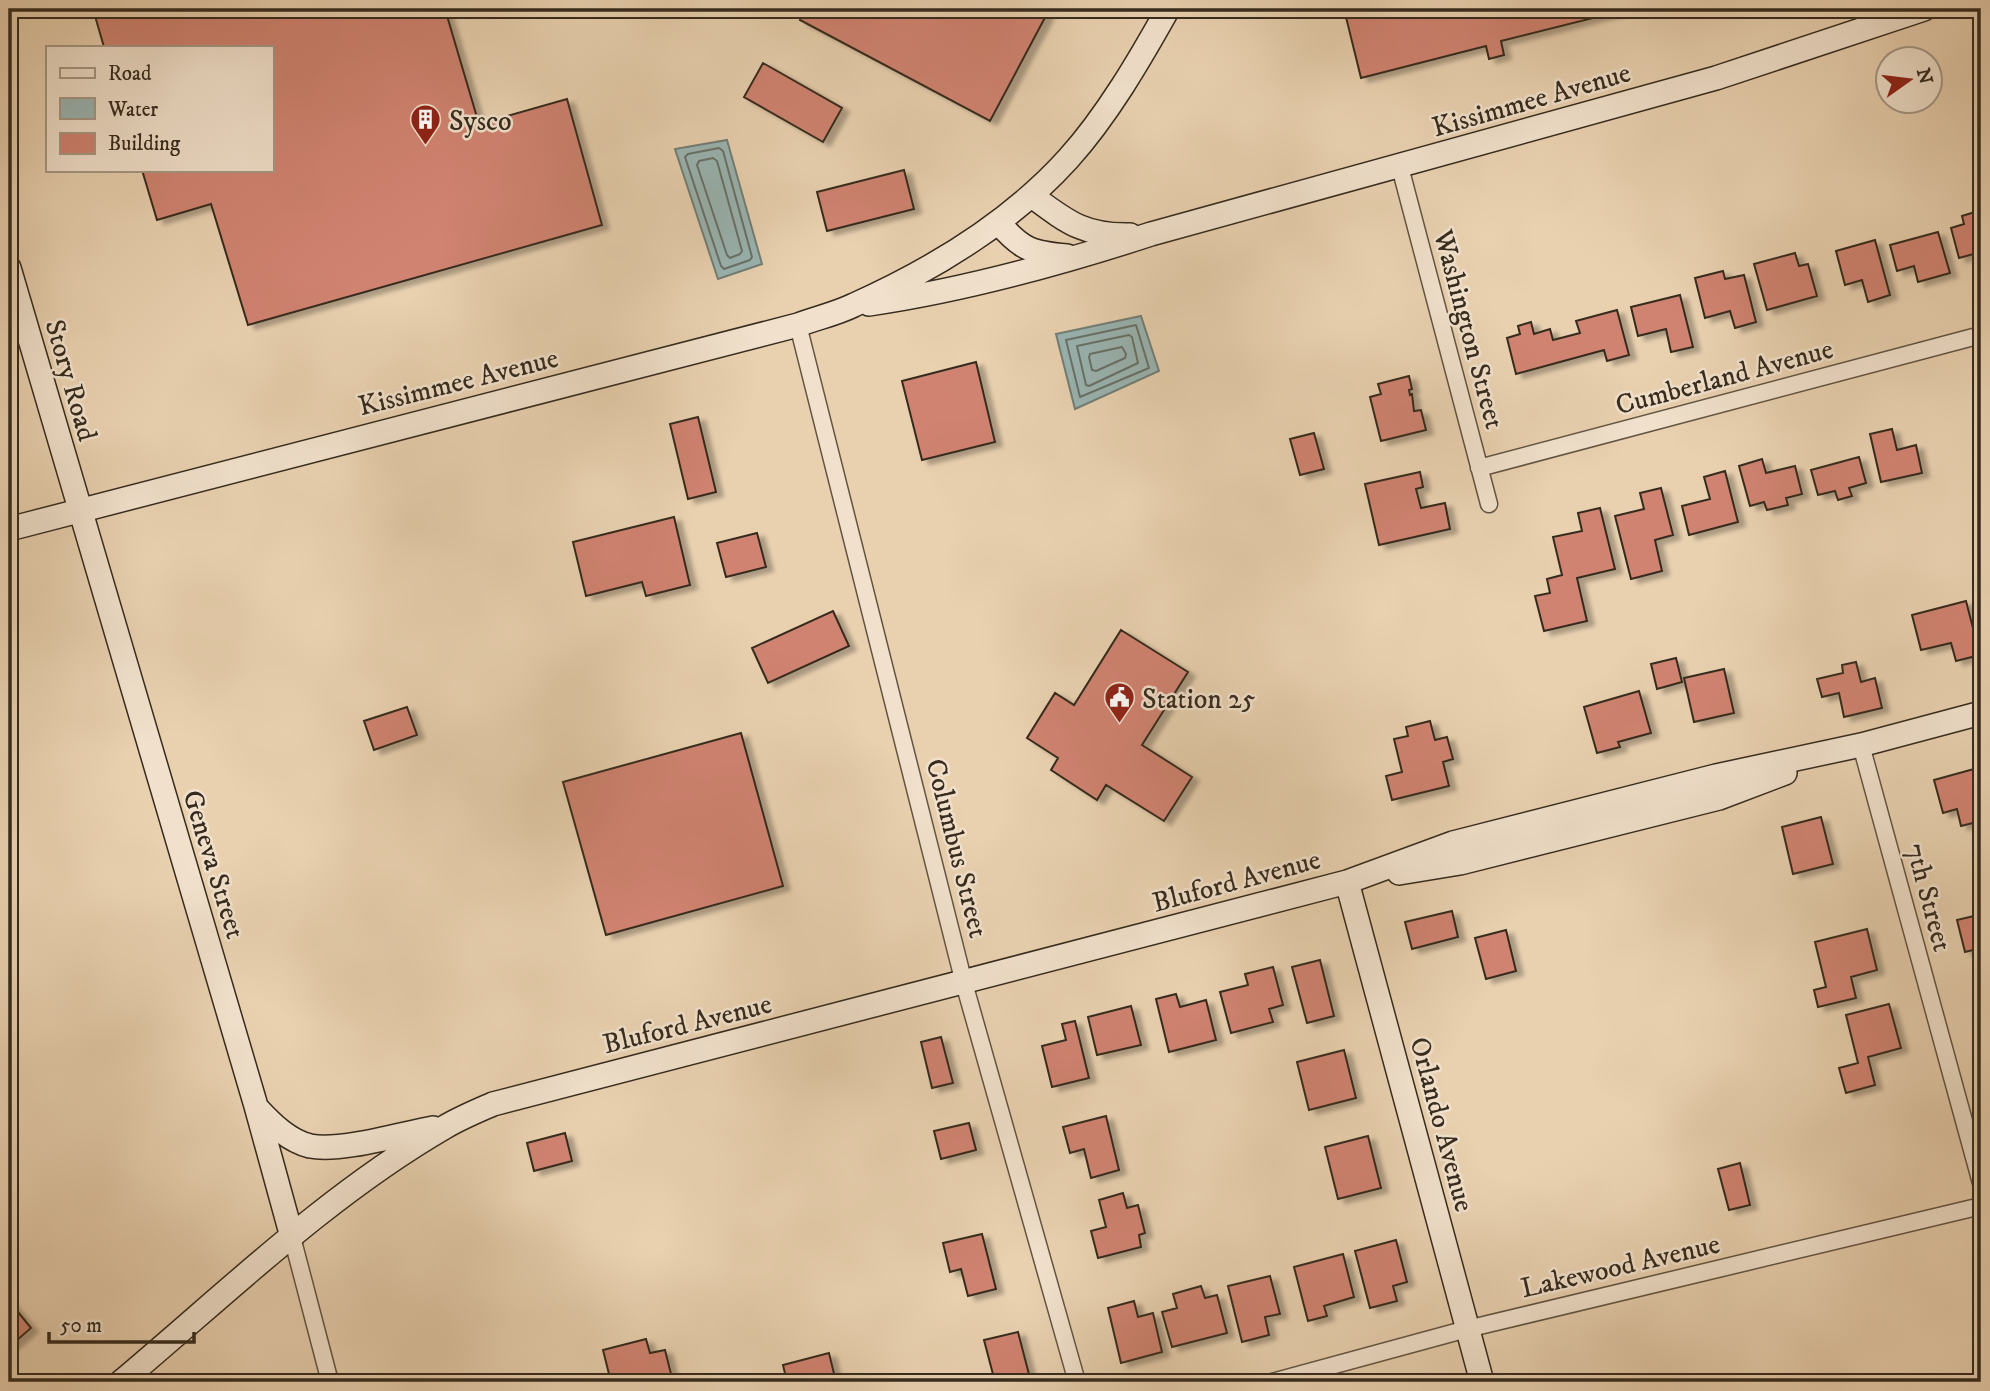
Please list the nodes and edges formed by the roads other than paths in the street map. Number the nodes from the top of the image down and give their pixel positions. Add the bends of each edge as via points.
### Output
1 (1168, 9) edge
2 (1924, 9) edge
3 (1400, 167) junction
4 (1032, 196) junction
5 (998, 222) junction
6 (1151, 234) junction
7 (1079, 257) junction
8 (9, 268) edge
9 (852, 307) junction
10 (798, 324) junction
11 (1981, 335) edge
12 (1479, 468) junction
13 (1489, 504) dead end
14 (79, 509) junction
15 (9, 529) edge
16 (1981, 713) edge
17 (1861, 745) junction
18 (1347, 882) junction
19 (964, 983) junction
20 (256, 1106) junction
21 (447, 1125) junction
22 (1981, 1183) edge
23 (1981, 1206) edge
24 (292, 1237) junction
25 (1467, 1329) junction
26 (121, 1382) edge
27 (330, 1382) edge
28 (1077, 1382) edge
29 (1272, 1382) edge
30 (1482, 1382) edge

1 - 4 street via 1088,134
2 - 3 street, Kissimmee Avenue via 1716,78
3 - 6 street, Kissimmee Avenue
3 - 12 street, Washington Street
4 - 5 street, Kissimmee Avenue
4 - 6 street, Kissimmee Avenue via 1068,222 1104,236
5 - 7 street via 1016,243 1041,254
5 - 9 street, Kissimmee Avenue via 929,267
6 - 7 street, Kissimmee Avenue
7 - 9 street, Kissimmee Avenue via 931,295
8 - 14 street, Story Road
9 - 10 street, Kissimmee Avenue
10 - 14 street, Kissimmee Avenue
10 - 19 street, Columbus Street
11 - 12 street, Cumberland Avenue
12 - 13 street, Washington Street
14 - 15 street, Kissimmee Avenue
14 - 20 street, Geneva Street
16 - 17 street, Bluford Avenue
17 - 18 street, Bluford Avenue via 1716,776 1453,843
17 - 22 street, 7th Street
18 - 19 street, Bluford Avenue
18 - 25 street, Orlando Avenue
19 - 21 street, Bluford Avenue via 494,1104
19 - 28 street, Columbus Street
20 - 21 street via 271,1123 309,1146 343,1146
20 - 24 street, Geneva Street
21 - 24 street, Bluford Avenue via 391,1161
23 - 25 street, Lakewood Avenue
24 - 26 street, Bluford Avenue
24 - 27 street
25 - 29 street, Lakewood Avenue
25 - 30 street, Orlando Avenue

